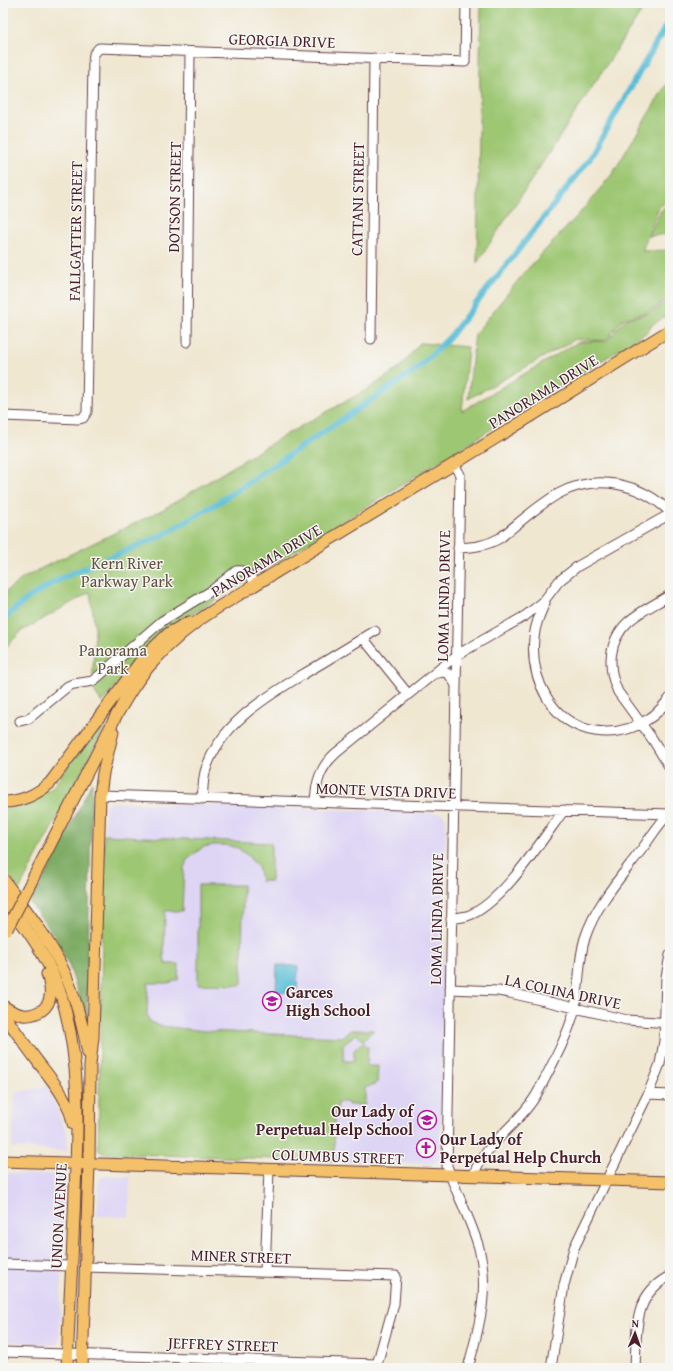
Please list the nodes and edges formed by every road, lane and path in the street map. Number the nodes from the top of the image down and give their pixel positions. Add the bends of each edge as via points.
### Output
1 (466, 3) edge
2 (99, 48) joint
3 (190, 52) junction
4 (374, 58) junction
5 (670, 330) edge
6 (371, 339) dead end
7 (187, 342) dead end
8 (3, 416) edge
9 (454, 464) junction
10 (670, 513) edge
11 (458, 548) junction
12 (253, 586) junction
13 (551, 593) junction
14 (670, 595) edge
15 (374, 631) dead end
16 (363, 638) junction
17 (457, 655) junction
18 (116, 660) junction
19 (104, 661) dead end
20 (434, 674) junction
21 (456, 685) junction
22 (408, 694) junction
23 (670, 698) edge
24 (116, 716) junction
25 (20, 721) dead end
26 (641, 724) junction
27 (670, 768) edge
28 (100, 795) junction
29 (202, 799) junction
30 (3, 802) edge
31 (315, 803) junction
32 (454, 807) junction
33 (564, 810) junction
34 (670, 813) edge
35 (3, 879) edge
36 (3, 897) edge
37 (451, 919) junction
38 (5, 932) edge
39 (37, 947) junction
40 (670, 955) edge
41 (450, 989) junction
42 (3, 1006) edge
43 (575, 1008) junction
44 (3, 1014) edge
45 (667, 1023) edge
46 (90, 1065) junction
47 (648, 1094) junction
48 (670, 1095) edge
49 (76, 1151) junction
50 (3, 1161) edge
51 (76, 1164) junction
52 (89, 1164) junction
53 (269, 1170) junction
54 (450, 1175) junction
55 (473, 1176) junction
56 (607, 1180) junction
57 (670, 1182) edge
58 (3, 1264) edge
59 (71, 1266) junction
60 (85, 1267) junction
61 (265, 1272) junction
62 (670, 1276) edge
63 (3, 1352) edge
64 (68, 1354) junction
65 (82, 1355) junction
66 (377, 1367) edge
67 (67, 1368) edge
68 (82, 1368) edge
69 (468, 1368) edge
70 (551, 1368) edge
71 (635, 1368) edge

1 - 4 street, GEORGIA DRIVE via 465,62
2 - 3 street, GEORGIA DRIVE
2 - 8 street, FALLGATTER STREET via 94,54 93,62 87,412 79,419
3 - 4 street, GEORGIA DRIVE
3 - 7 street, DOTSON STREET
4 - 6 street, CATTANI STREET
5 - 9 main road, PANORAMA DRIVE
9 - 11 street, LOMA LINDA DRIVE via 460,475
9 - 12 main road, PANORAMA DRIVE
10 - 11 street via 654,498 632,488 608,483 584,484 550,499 491,543
10 - 13 street via 578,566 560,581
11 - 17 street, LOMA LINDA DRIVE
12 - 18 street via 248,574 236,571 211,591 162,621
12 - 24 main road, PANORAMA DRIVE via 207,614 175,640 153,662
12 - 30 main road via 163,638 143,658 50,783 35,794 14,802
13 - 17 street via 525,616
13 - 26 street via 540,612 534,648 536,672 549,702 572,722 592,730 618,731
14 - 26 street via 628,622 616,638 611,655 610,666 614,683
15 - 16 street
16 - 22 street
16 - 29 street via 266,697 242,717 222,740 208,762
17 - 20 street
17 - 21 street, LOMA LINDA DRIVE
18 - 19 street
18 - 25 street via 93,681 68,686 34,715
20 - 21 street via 449,674
20 - 22 street
21 - 32 street, LOMA LINDA DRIVE
22 - 31 street via 325,765 318,778
23 - 26 street via 652,717
24 - 28 main road
24 - 38 main road, PANORAMA DRIVE, bridge
26 - 27 street
28 - 29 street, MONTE VISTA DRIVE
28 - 46 main road via 94,1030
29 - 31 street, MONTE VISTA DRIVE
31 - 32 street, MONTE VISTA DRIVE
32 - 33 street, MONTE VISTA DRIVE
32 - 37 street, LOMA LINDA DRIVE
33 - 34 street, MONTE VISTA DRIVE
33 - 37 street via 516,875 497,895 467,916
34 - 43 street via 603,901 590,924 582,952
35 - 46 main road via 36,923 70,984
36 - 39 main road
37 - 41 street, LOMA LINDA DRIVE
39 - 42 main road via 50,985 48,1003 36,1014 29,1015 16,1013
39 - 49 main road, UNION AVENUE via 52,971 70,1030 76,1065
40 - 45 street via 666,977
41 - 43 street, LA COLINA DRIVE via 510,993
41 - 54 street, LOMA LINDA DRIVE via 447,1166
43 - 45 street, LA COLINA DRIVE via 627,1020
43 - 55 street via 568,1031 539,1092 522,1115 483,1156
44 - 49 main road via 66,1104 72,1118
45 - 47 street via 660,1064
46 - 52 main road, UNION AVENUE
47 - 48 street
47 - 56 street
49 - 51 main road, UNION AVENUE
50 - 51 main road, COLUMBUS STREET
51 - 52 main road, COLUMBUS STREET
51 - 59 main road, UNION AVENUE
52 - 53 main road, COLUMBUS STREET
52 - 60 main road, UNION AVENUE
53 - 54 main road, COLUMBUS STREET
53 - 61 street
54 - 55 main road, COLUMBUS STREET
54 - 69 street, LOMA LINDA DRIVE via 473,1232 483,1275 480,1325
55 - 56 main road, COLUMBUS STREET
56 - 57 main road, COLUMBUS STREET
56 - 70 street via 580,1234 568,1266
58 - 59 street
59 - 64 main road, UNION AVENUE
60 - 61 street, MINER STREET
60 - 65 main road, UNION AVENUE
61 - 66 street, MINER STREET via 396,1276 394,1304
62 - 71 street via 653,1288 640,1309
63 - 64 street, JEFFREY STREET
64 - 65 street, JEFFREY STREET
64 - 67 main road, UNION AVENUE
65 - 66 street, JEFFREY STREET
65 - 68 main road, UNION AVENUE

